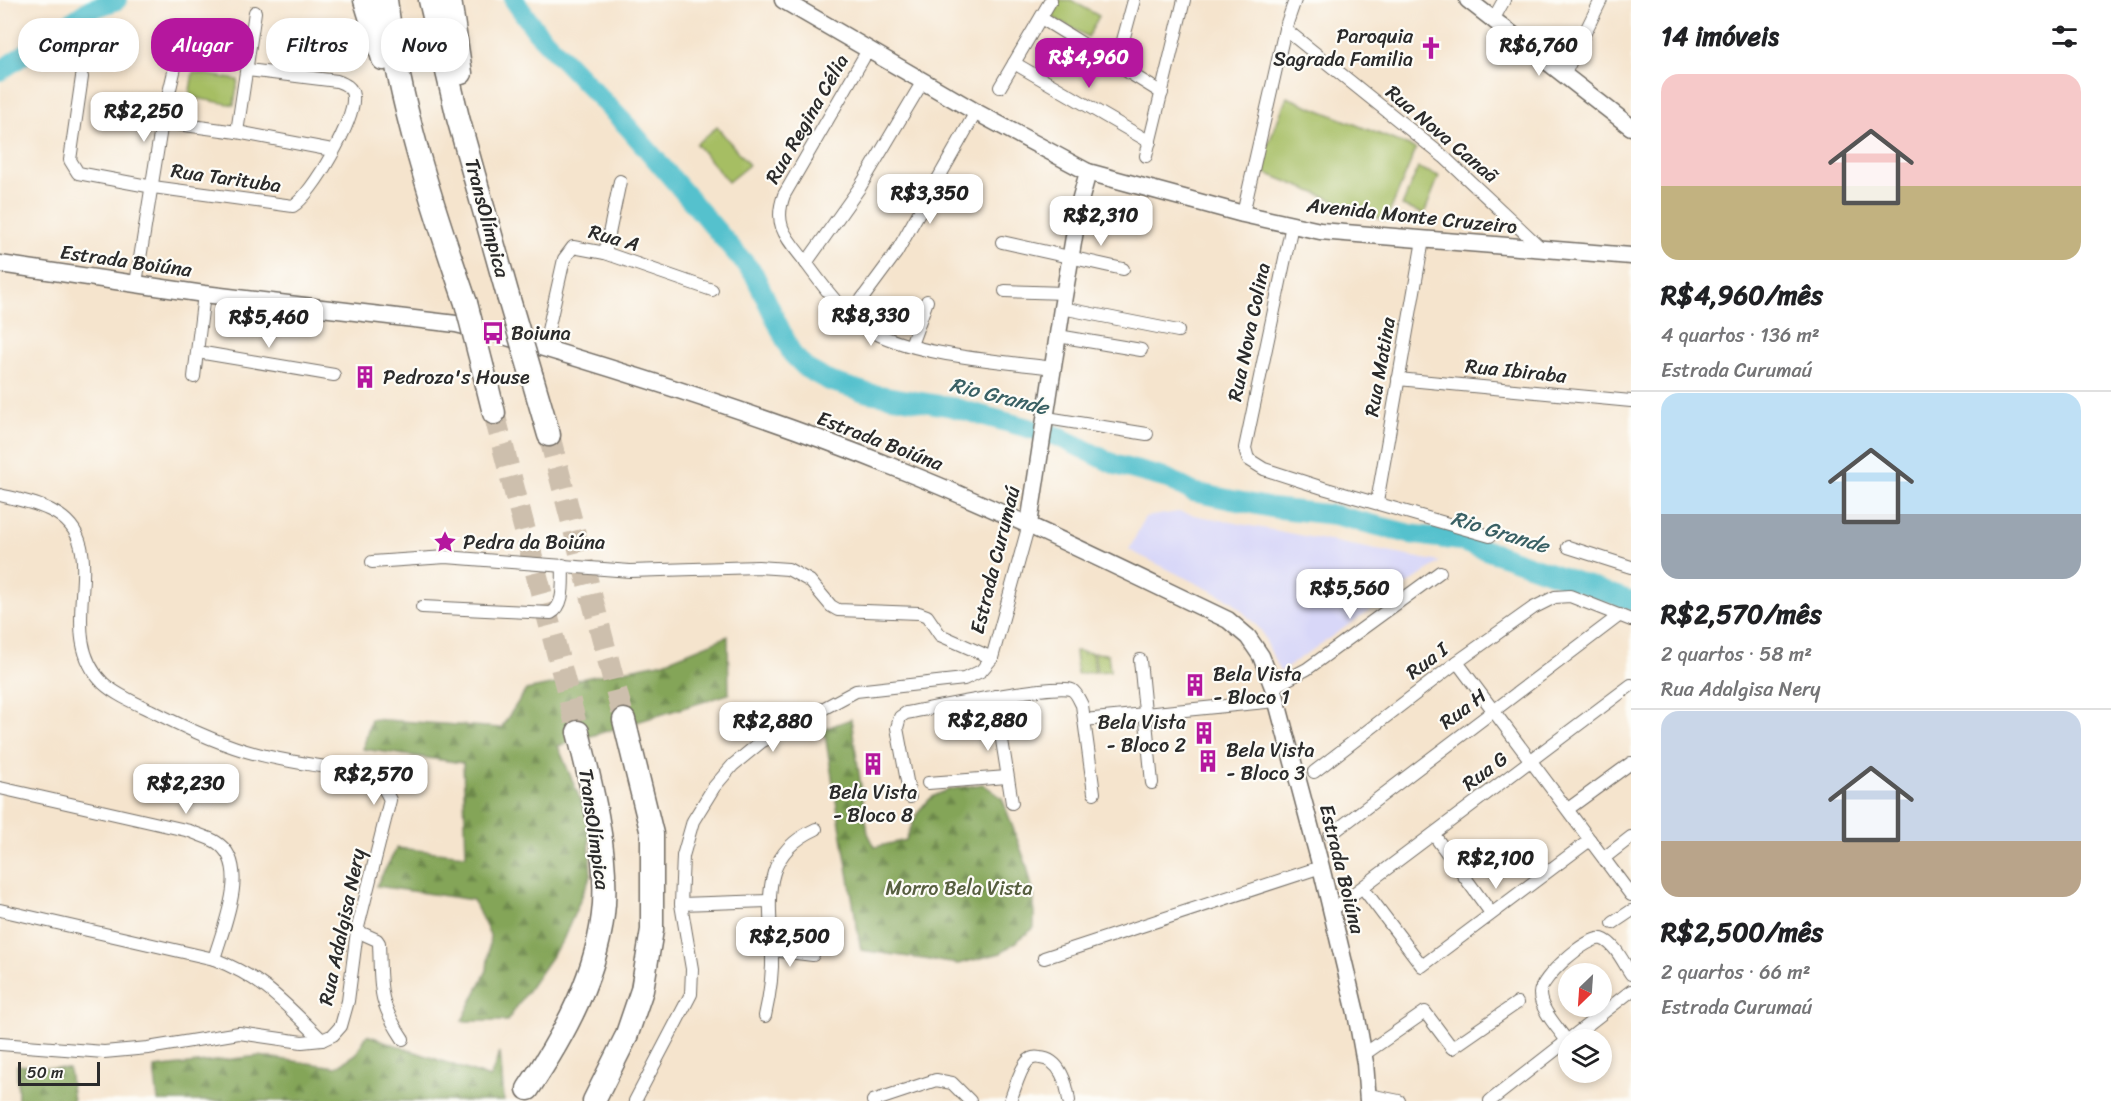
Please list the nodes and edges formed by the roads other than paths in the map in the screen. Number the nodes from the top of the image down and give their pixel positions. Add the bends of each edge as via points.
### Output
1 (365, 0) edge
2 (386, 0) edge
3 (430, 0) edge
4 (450, 0) edge
5 (783, 0) edge
6 (1051, 0) edge
7 (1134, 0) edge
8 (1184, 0) edge
9 (1295, 0) edge
10 (1468, 0) edge
11 (1504, 0) edge
12 (1601, 0) edge
13 (255, 12) dead end
14 (254, 18) edge
15 (1041, 18) junction
16 (1493, 20) junction
17 (1285, 29) junction
18 (868, 50) junction
19 (1014, 63) junction
20 (1116, 66) junction
21 (254, 71) edge
22 (174, 72) edge
23 (248, 72) edge
24 (1564, 75) junction
25 (82, 77) dead end
26 (923, 81) junction
27 (1000, 87) dead end
28 (1162, 93) junction
29 (976, 112) junction
30 (162, 122) junction
31 (1631, 127) edge
32 (237, 132) junction
33 (1150, 142) junction
34 (332, 150) junction
35 (1146, 156) dead end
36 (472, 163) junction
37 (1088, 172) junction
38 (620, 181) dead end
39 (153, 188) junction
40 (1243, 214) junction
41 (1292, 225) junction
42 (1424, 240) junction
43 (1002, 242) dead end
44 (1543, 250) junction
45 (605, 253) junction
46 (1072, 255) junction
47 (1631, 256) edge
48 (450, 258) junction
49 (806, 263) junction
50 (0, 264) edge
51 (1123, 269) dead end
52 (136, 282) junction
53 (712, 290) dead end
54 (1005, 291) dead end
55 (204, 294) junction
56 (1063, 300) junction
57 (927, 301) dead end
58 (850, 315) junction
59 (1178, 332) dead end
60 (1058, 336) junction
61 (911, 345) junction
62 (544, 348) junction
63 (1141, 350) dead end
64 (198, 352) junction
65 (1054, 368) junction
66 (334, 375) dead end
67 (194, 377) dead end
68 (1398, 379) junction
69 (1631, 402) edge
70 (494, 413) tunnel mouth
71 (1046, 422) junction
72 (1147, 434) dead end
73 (549, 435) tunnel mouth
74 (0, 495) edge
75 (1377, 502) junction
76 (1029, 524) junction
77 (1490, 536) dead end
78 (1568, 547) dead end
79 (372, 562) dead end
80 (563, 566) junction
81 (1631, 567) edge
82 (1440, 572) dead end
83 (422, 607) dead end
84 (1625, 617) edge
85 (992, 658) junction
86 (1140, 660) dead end
87 (1457, 662) junction
88 (1631, 685) edge
89 (1274, 694) junction
90 (995, 696) junction
91 (1494, 711) junction
92 (1145, 713) junction
93 (624, 720) tunnel mouth
94 (1084, 720) junction
95 (578, 732) tunnel mouth
96 (1531, 760) junction
97 (1631, 763) edge
98 (1314, 772) dead end
99 (1007, 777) junction
100 (928, 783) dead end
101 (1152, 783) dead end
102 (0, 788) edge
103 (1094, 792) dead end
104 (910, 797) dead end
105 (1012, 803) dead end
106 (1568, 809) junction
107 (816, 829) dead end
108 (1330, 835) dead end
109 (1434, 835) junction
110 (1631, 837) edge
111 (1590, 840) junction
112 (1604, 858) junction
113 (1321, 867) junction
114 (1363, 888) junction
115 (1631, 894) edge
116 (768, 901) junction
117 (681, 904) junction
118 (0, 910) edge
119 (1332, 910) junction
120 (1631, 911) edge
121 (1491, 913) junction
122 (1613, 923) dead end
123 (357, 932) junction
124 (772, 950) junction
125 (813, 955) dead end
126 (1044, 958) dead end
127 (214, 959) junction
128 (1631, 974) edge
129 (1631, 991) edge
130 (1517, 1003) dead end
131 (765, 1016) dead end
132 (1559, 1029) edge
133 (1582, 1029) edge
134 (403, 1039) dead end
135 (322, 1040) junction
136 (0, 1044) edge
137 (1558, 1048) edge
138 (1363, 1055) junction
139 (528, 1089) dead end
140 (1368, 1098) edge
141 (594, 1101) edge
142 (635, 1101) edge
143 (873, 1101) edge
144 (970, 1101) edge
145 (1010, 1101) edge
146 (1069, 1101) edge
147 (1399, 1101) edge
148 (1491, 1101) edge

1 - 48 highway via 435,231
2 - 48 highway via 413,134
3 - 36 highway, TransOlímpica
4 - 36 highway via 474,132
5 - 18 street
6 - 15 street
7 - 20 street
8 - 28 street
9 - 17 street
10 - 16 street
11 - 16 street
12 - 24 street
13 - 14 street
15 - 19 street
15 - 20 street
16 - 24 street
17 - 40 street
17 - 44 street, Rua Nova Canaã via 1444,157
18 - 26 street
18 - 49 street, Rua Regina Célia via 780,207 781,226
19 - 27 street
19 - 33 street
20 - 28 street
21 - 34 street, Rua Tarituba via 350,88 353,96 347,121
22 - 30 street
23 - 32 street
24 - 31 street
25 - 39 street, Rua Tarituba via 70,145 73,168 89,176
26 - 29 street
26 - 49 street via 860,187
28 - 33 street
29 - 37 street
29 - 58 street via 896,253
30 - 32 street
30 - 39 street
32 - 34 street
33 - 35 street
34 - 39 street, Rua Tarituba via 309,192 292,206
36 - 73 highway, TransOlímpica, bridge
37 - 40 street, Avenida Monte Cruzeiro
37 - 46 street, Estrada Curumaú
38 - 45 street
39 - 52 street
40 - 41 street, Avenida Monte Cruzeiro
41 - 42 street, Avenida Monte Cruzeiro via 1344,234
41 - 75 street, Rua Nova Colina via 1245,448 1248,459 1264,469
42 - 44 street, Avenida Monte Cruzeiro
42 - 68 street, Rua Matina
43 - 46 street
44 - 47 street, Avenida Monte Cruzeiro
45 - 53 street, Rua A
45 - 62 street, Rua A via 578,246 569,250
46 - 51 street
46 - 56 street, Estrada Curumaú
48 - 70 highway, bridge via 466,303
49 - 58 street
50 - 52 street, Estrada Boiúna
52 - 55 street, Estrada Boiúna
54 - 56 street
55 - 62 street, Estrada Boiúna via 456,324
55 - 64 street
56 - 59 street
56 - 60 street, Estrada Curumaú
57 - 61 street
58 - 61 street via 882,336
60 - 63 street
60 - 65 street, Estrada Curumaú
61 - 65 street
62 - 76 street, Estrada Boiúna via 892,466
64 - 66 street
64 - 67 street
65 - 71 street, Estrada Curumaú
68 - 69 street, Rua Ibiraba
68 - 75 street, Rua Matina
71 - 72 street
71 - 76 street, Estrada Curumaú
74 - 123 street, Rua Adalgisa Nery via 52,511 68,522 81,544 85,559 80,631 83,649 103,683 194,732 248,752 363,773 384,788 390,800 388,814
75 - 77 street
76 - 85 street, Estrada Curumaú
76 - 89 street, Estrada Boiúna via 1227,620 1248,637 1261,656
78 - 81 street
79 - 80 street via 456,557
80 - 83 street via 561,603 551,613
80 - 85 street via 630,571 788,569 810,581 838,610 919,613 927,616 940,635
82 - 89 street
84 - 87 street, Rua I via 1570,596 1555,597
84 - 91 street, Rua H
85 - 117 street, Estrada Curumaú via 981,671 964,679 856,691 761,742 714,787 693,821 683,856
86 - 92 street
87 - 91 street
87 - 98 street, Rua I
88 - 96 street, Rua G
89 - 92 street
89 - 113 street, Estrada Boiúna
90 - 94 street via 1065,688 1077,695
90 - 99 street
90 - 104 street via 900,717 897,728
91 - 96 street
91 - 108 street, Rua H
92 - 94 street
92 - 101 street
93 - 141 highway via 652,834 652,930 642,990 626,1037
94 - 103 street
95 - 139 highway, TransOlímpica via 597,822 604,905 594,956 578,1002 563,1036
96 - 106 street
96 - 109 street, Rua G
97 - 106 street
99 - 100 street
99 - 105 street
102 - 127 street via 190,831 217,842 234,863 235,878
106 - 111 street
107 - 116 street via 785,849
109 - 114 street, Rua G
109 - 121 street
110 - 112 street
111 - 112 street
111 - 121 street
112 - 115 street
113 - 119 street, Estrada Boiúna
113 - 126 street
114 - 119 street, Rua G
114 - 121 street via 1422,966
116 - 117 street
116 - 124 street
117 - 142 street, Estrada Curumaú via 692,969 691,994
118 - 127 street
119 - 138 street, Estrada Boiúna
120 - 122 street
123 - 134 street via 379,943 381,997
123 - 135 street, Rua Adalgisa Nery via 341,1026
124 - 125 street
124 - 131 street via 772,984
127 - 135 street via 267,986
128 - 132 street via 1604,939 1584,944 1544,980 1539,991 1541,1002
129 - 133 street
130 - 138 street via 1452,1047 1425,1012
135 - 136 street via 287,1041 239,1033 104,1052
137 - 148 street
138 - 140 street, Estrada Boiúna
140 - 147 street
143 - 144 street via 936,1080 952,1083
145 - 146 street via 1031,1058 1052,1061 1059,1069

